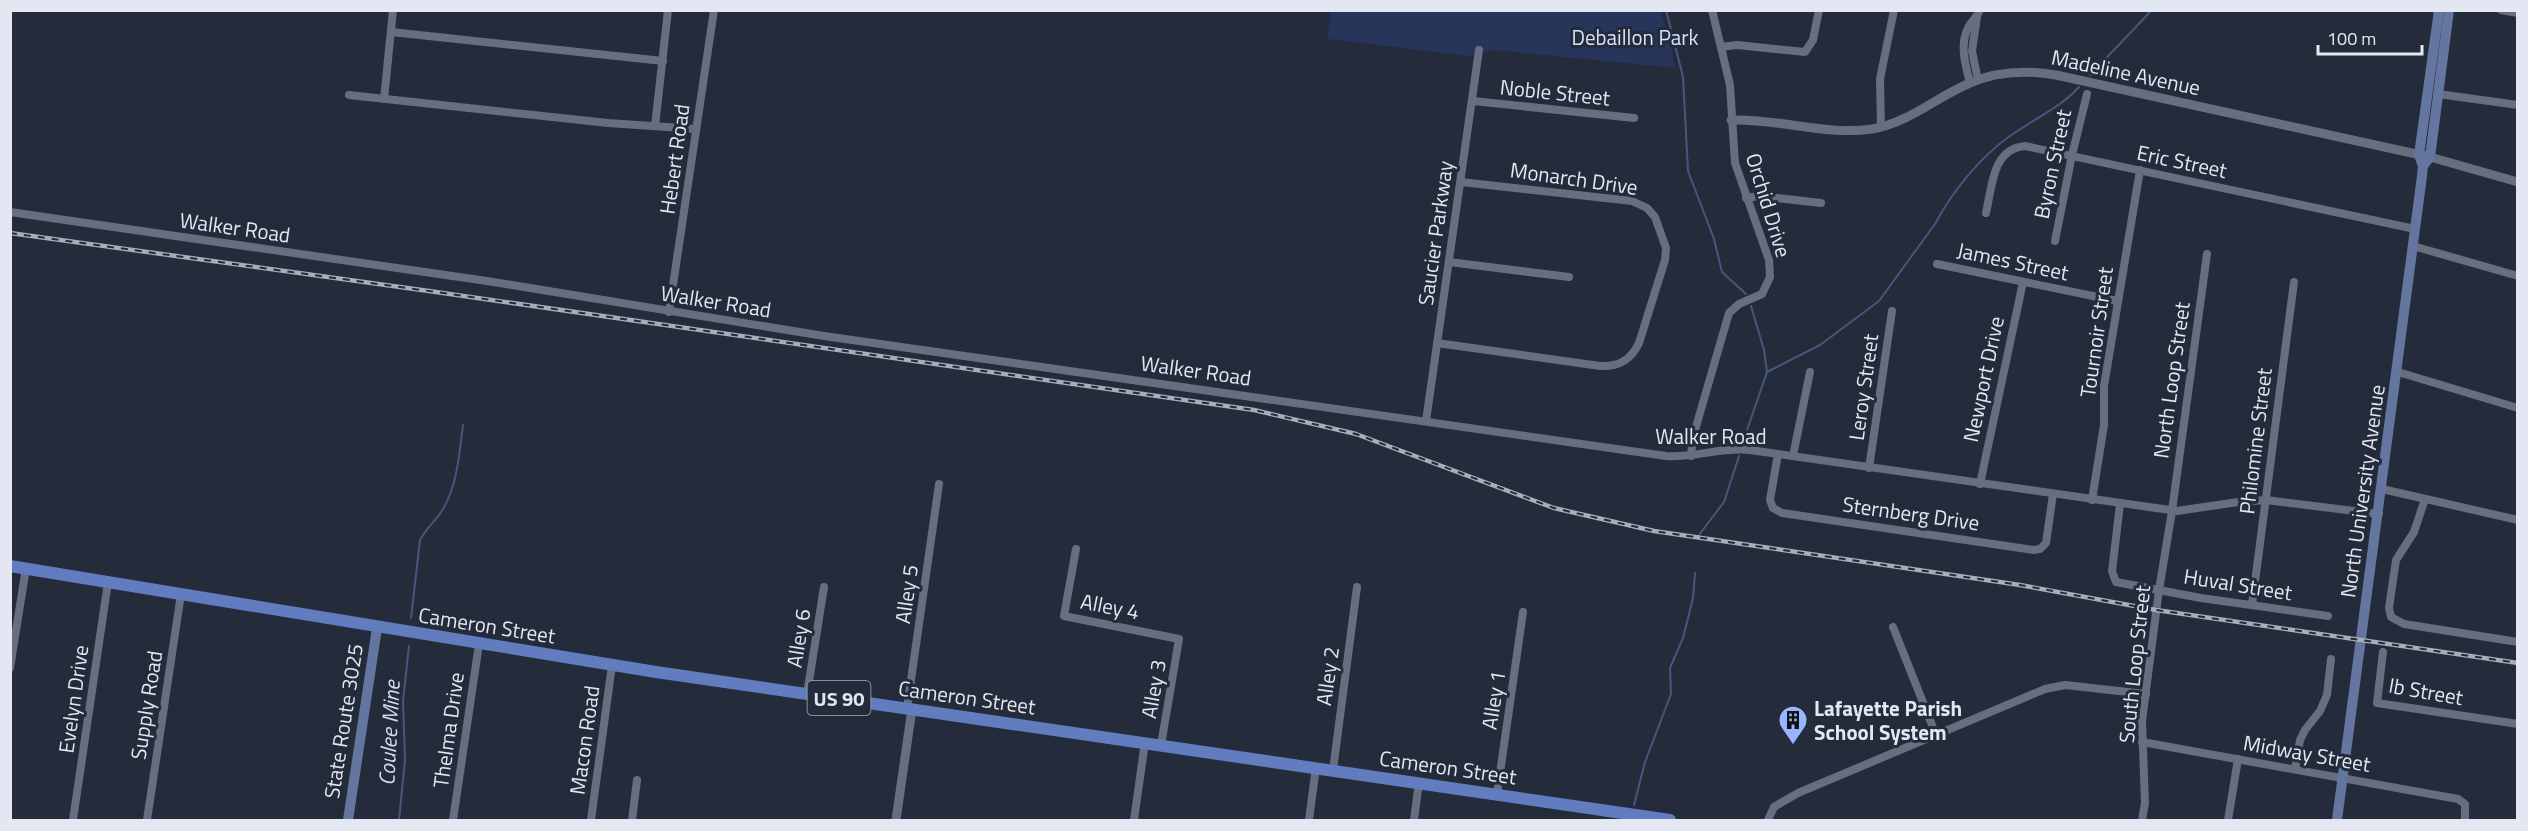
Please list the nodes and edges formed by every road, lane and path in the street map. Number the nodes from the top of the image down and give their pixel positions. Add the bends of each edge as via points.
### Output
1 (393, 10) edge
2 (668, 10) edge
3 (714, 10) edge
4 (1712, 10) edge
5 (1819, 10) edge
6 (1894, 10) edge
7 (2439, 10) edge
8 (2449, 10) edge
9 (2501, 10) edge
10 (2517, 13) edge
11 (1978, 14) edge
12 (391, 32) junction
13 (1721, 47) junction
14 (1479, 50) dead end
15 (663, 61) junction
16 (1974, 81) junction
17 (2087, 94) dead end
18 (2438, 94) junction
19 (350, 95) dead end
20 (384, 99) junction
21 (1473, 101) junction
22 (2517, 105) edge
23 (1634, 118) dead end
24 (1731, 120) junction
25 (656, 126) junction
26 (1881, 127) junction
27 (696, 129) junction
28 (2072, 154) junction
29 (2424, 156) junction
30 (2140, 170) junction
31 (1461, 182) junction
32 (2517, 182) edge
33 (1746, 198) junction
34 (1821, 203) dead end
35 (10, 212) edge
36 (1986, 213) dead end
37 (2415, 230) junction
38 (2055, 241) dead end
39 (2413, 246) junction
40 (2207, 254) dead end
41 (1449, 262) junction
42 (1937, 264) dead end
43 (2517, 276) edge
44 (1569, 277) dead end
45 (2023, 282) junction
46 (2294, 282) dead end
47 (2117, 301) junction
48 (1892, 311) dead end
49 (669, 312) junction
50 (1437, 343) junction
51 (1810, 372) dead end
52 (2398, 372) junction
53 (2517, 408) edge
54 (1426, 421) junction
55 (1778, 454) junction
56 (1691, 456) junction
57 (1793, 456) junction
58 (1869, 468) junction
59 (939, 484) dead end
60 (1980, 484) junction
61 (2382, 489) junction
62 (2053, 494) junction
63 (2425, 499) junction
64 (2092, 500) junction
65 (2266, 500) junction
66 (2120, 504) junction
67 (2172, 511) junction
68 (2379, 514) junction
69 (2517, 520) edge
70 (1076, 549) dead end
71 (10, 566) edge
72 (26, 568) junction
73 (108, 582) junction
74 (1357, 587) dead end
75 (824, 588) dead end
76 (2158, 590) junction
77 (180, 594) junction
78 (2252, 605) junction
79 (1523, 612) dead end
80 (2328, 616) dead end
81 (377, 627) junction
82 (1893, 627) dead end
83 (1179, 639) joint
84 (2517, 642) edge
85 (479, 644) junction
86 (2383, 651) dead end
87 (2331, 659) dead end
88 (612, 665) junction
89 (10, 668) edge
90 (807, 694) junction
91 (2146, 694) junction
92 (909, 708) junction
93 (2517, 724) edge
94 (1936, 735) junction
95 (1145, 742) junction
96 (2142, 742) junction
97 (1161, 745) junction
98 (2238, 759) junction
99 (1316, 767) junction
100 (2295, 769) junction
101 (1333, 770) junction
102 (2343, 777) junction
103 (637, 780) dead end
104 (1419, 782) junction
105 (1497, 794) junction
106 (1651, 819) edge
107 (74, 820) edge
108 (147, 820) edge
109 (348, 820) edge
110 (453, 820) edge
111 (591, 820) edge
112 (632, 820) edge
113 (896, 820) edge
114 (1134, 820) edge
115 (1309, 820) edge
116 (1414, 820) edge
117 (1670, 820) edge
118 (1768, 820) edge
119 (2142, 820) edge
120 (2228, 820) edge
121 (2337, 820) edge
122 (2465, 820) edge

1 - 12 street
2 - 15 street
3 - 27 street, Hebert Road
4 - 13 street, Orchid Drive
5 - 13 street via 1813,40 1805,52
6 - 26 street via 1880,79
7 - 29 main road, North University Avenue
8 - 18 main road, North University Avenue
9 - 10 street
11 - 16 street via 1968,28 1964,44 1965,65
12 - 15 street
12 - 20 street
13 - 24 street, Orchid Drive via 1730,85
14 - 21 street, Saucier Parkway
15 - 25 street
16 - 26 street, Madeline Avenue via 1912,116
16 - 29 street, Madeline Avenue via 2022,72 2056,75
17 - 28 street, Byron Street
18 - 22 street
18 - 29 main road, North University Avenue
19 - 20 street
20 - 25 street
21 - 23 street, Noble Street
21 - 31 street, Saucier Parkway
24 - 26 street, Madeline Avenue via 1848,131
24 - 33 street, Orchid Drive via 1733,154
25 - 27 street
27 - 49 street, Hebert Road
28 - 30 street, Eric Street
28 - 36 street, Eric Street via 2025,146 2005,153 1997,164
28 - 38 street, Byron Street
29 - 32 street, Madeline Avenue
29 - 37 main road, North University Avenue
30 - 37 street, Eric Street
30 - 47 street, Tournoir Street
31 - 41 street, Saucier Parkway
31 - 50 street, Monarch Drive via 1641,203 1655,217 1666,252 1639,343 1622,363 1600,366
33 - 34 street
33 - 56 street, Orchid Drive via 1769,260 1770,277 1762,294 1730,313 1693,437
35 - 49 street, Walker Road via 487,281
37 - 39 main road, North University Avenue
39 - 43 street
39 - 52 main road, North University Avenue
40 - 67 street, North Loop Street
41 - 44 street
41 - 50 street, Saucier Parkway
42 - 45 street, James Street
45 - 47 street, James Street
45 - 60 street, Newport Drive
46 - 65 street, Philomine Street
47 - 64 street, Tournoir Street
48 - 58 street, Leroy Street
49 - 54 street, Walker Road
50 - 54 street, Saucier Parkway
51 - 57 street
52 - 53 street
52 - 61 main road, North University Avenue
54 - 56 street, Walker Road via 1666,456
55 - 56 street, Walker Road via 1742,449
55 - 57 street, Walker Road
55 - 62 street, Sternberg Drive via 1770,497 1773,508 1782,513 2034,550 2046,543
57 - 58 street, Walker Road
58 - 60 street, Walker Road
59 - 92 street, Alley 5
60 - 62 street, Walker Road
61 - 63 street
61 - 68 main road, North University Avenue
62 - 64 street, Walker Road
63 - 69 street
63 - 84 street via 2414,532 2396,560 2391,617 2404,624
64 - 66 street, Walker Road
65 - 67 street, Walker Road
65 - 68 street, Walker Road
65 - 78 street, Philomine Street
66 - 67 street, Walker Road
66 - 76 street, Huval Street via 2112,577 2121,584
67 - 76 street, South Loop Street
68 - 102 main road, North University Avenue
70 - 83 street, Alley 4 via 1065,616
71 - 72 main road, Cameron Street / US 90
72 - 73 main road, Cameron Street / US 90
72 - 89 street
73 - 77 main road, Cameron Street / US 90
73 - 107 street, Evelyn Drive
74 - 101 street, Alley 2
75 - 90 street, Alley 6
76 - 78 street, Huval Street
76 - 91 street, South Loop Street
77 - 81 main road, Cameron Street / US 90
77 - 108 street, Supply Road
78 - 80 street, Huval Street
79 - 105 street, Alley 1
81 - 85 main road, Cameron Street / US 90
81 - 109 main road, State Route 3025
82 - 94 street
83 - 97 street, Alley 3
85 - 88 main road, Cameron Street / US 90
85 - 110 street, Thelma Drive
86 - 93 street, Ib Street via 2377,703
87 - 100 street via 2327,695 2304,730
88 - 90 main road, Cameron Street / US 90
88 - 111 street, Macon Road
90 - 92 main road, Cameron Street / US 90
91 - 94 street via 2052,687
91 - 96 street, South Loop Street
92 - 95 main road, Cameron Street / US 90
92 - 113 street
94 - 118 street via 1778,803
95 - 97 main road, Cameron Street / US 90
95 - 114 street
96 - 98 street, Midway Street
96 - 119 street, South Loop Street
97 - 99 main road, Cameron Street / US 90
98 - 100 street, Midway Street
98 - 120 street
99 - 101 main road, Cameron Street / US 90
99 - 115 street
100 - 102 street, Midway Street
101 - 104 main road, Cameron Street / US 90
102 - 121 main road, North University Avenue
102 - 122 street, Midway Street via 2464,802
103 - 112 street
104 - 105 main road, Cameron Street / US 90
104 - 116 street
105 - 106 main road, Cameron Street / US 90
106 - 117 main road, Cameron Street / US 90

